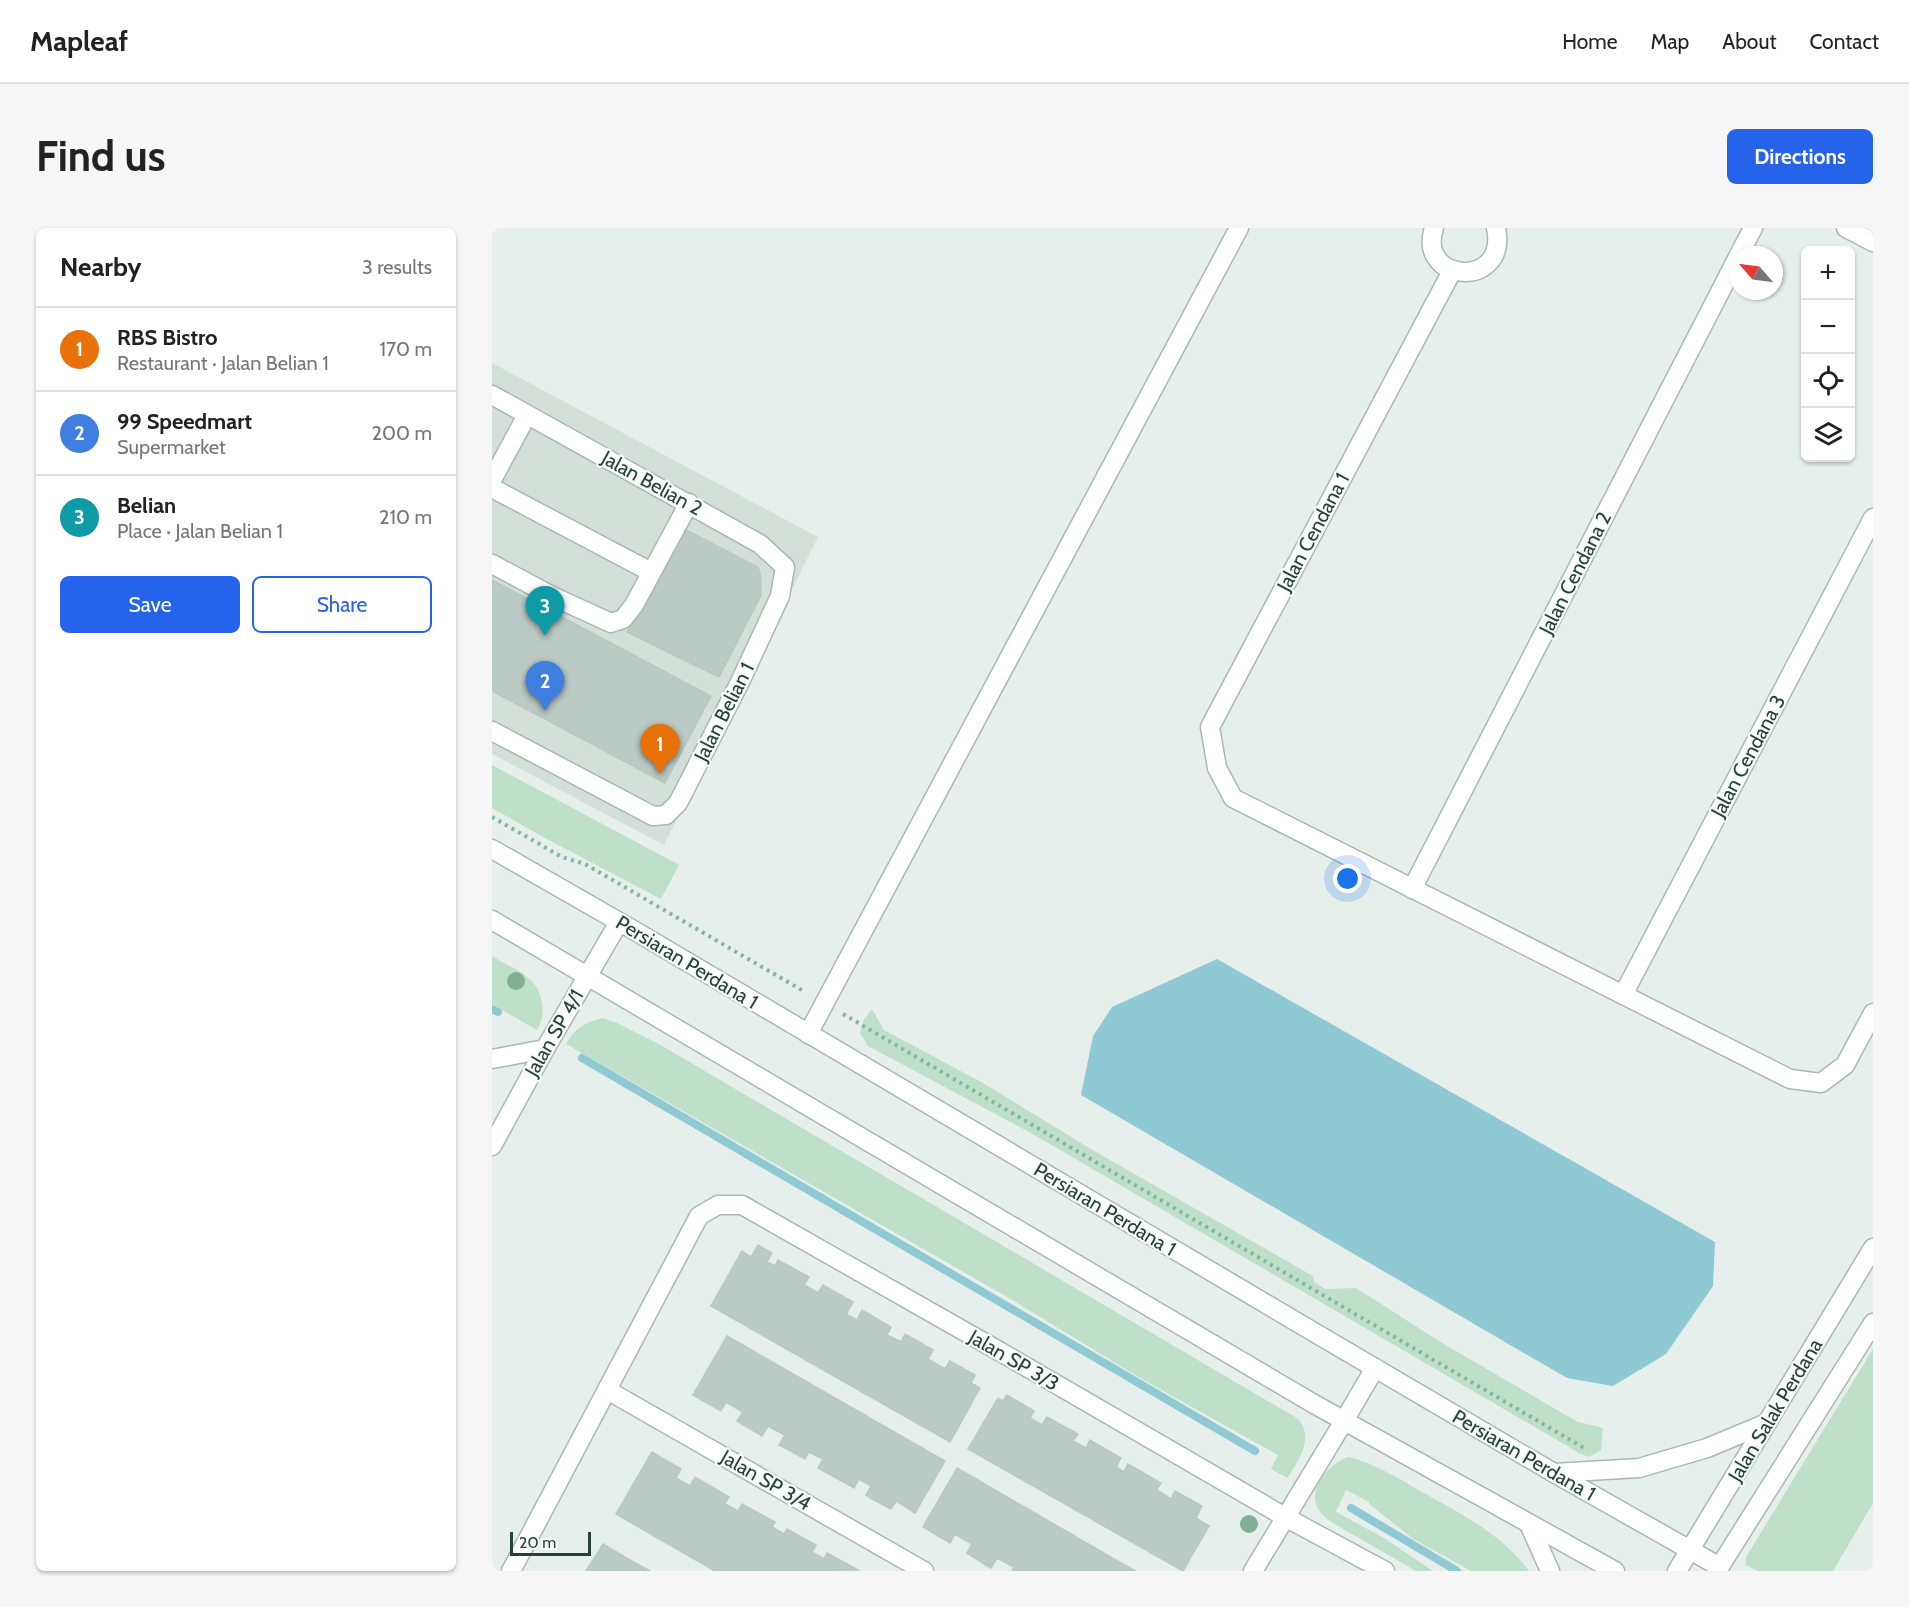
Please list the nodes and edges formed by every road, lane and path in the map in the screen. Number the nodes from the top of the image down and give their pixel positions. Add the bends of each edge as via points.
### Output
1 (1239, 228) edge
2 (1434, 228) edge
3 (1496, 228) edge
4 (1753, 228) edge
5 (1846, 228) edge
6 (1873, 242) edge
7 (1743, 246) edge
8 (1452, 271) junction
9 (1729, 273) edge
10 (492, 395) edge
11 (527, 414) junction
12 (492, 480) edge
13 (492, 488) edge
14 (688, 503) junction
15 (1873, 518) edge
16 (492, 564) edge
17 (651, 572) junction
18 (782, 592) joint
19 (492, 731) edge
20 (492, 817) edge
21 (492, 849) edge
22 (1412, 889) junction
23 (492, 920) edge
24 (619, 922) junction
25 (587, 975) junction
26 (1623, 995) junction
27 (825, 1003) junction
28 (1873, 1012) edge
29 (808, 1034) junction
30 (545, 1048) junction
31 (492, 1059) edge
32 (492, 1146) edge
33 (1873, 1248) edge
34 (1873, 1323) edge
35 (1375, 1368) junction
36 (607, 1390) junction
37 (1344, 1421) junction
38 (1767, 1423) junction
39 (1585, 1449) dead end
40 (1554, 1473) junction
41 (1285, 1517) junction
42 (1529, 1524) junction
43 (1689, 1551) junction
44 (1718, 1569) edge
45 (511, 1571) edge
46 (924, 1571) edge
47 (1252, 1571) edge
48 (1385, 1571) edge
49 (1550, 1571) edge
50 (1615, 1571) edge
51 (1677, 1571) edge

1 - 27 street
2 - 8 street via 1432,246 1436,256
3 - 8 street via 1497,250 1492,260 1474,272
4 - 7 street, Jalan Cendana 2
5 - 6 street
8 - 22 street, Jalan Cendana 1 via 1210,727 1217,768 1233,798
9 - 22 street, Jalan Cendana 2
10 - 11 street, Jalan Belian 2
11 - 12 street
11 - 14 street, Jalan Belian 2
13 - 17 street
14 - 17 street
14 - 18 street, Jalan Belian 2 via 760,544 785,567
15 - 26 street, Jalan Cendana 3
16 - 17 street via 611,623 623,619 634,605
18 - 19 street, Jalan Belian 1 via 678,803 666,815 653,816
20 - 27 path via 562,857 585,864
21 - 24 street, Persiaran Perdana 1
22 - 26 street
23 - 25 street
24 - 25 street, Jalan SP 4/1
24 - 29 street, Persiaran Perdana 1
25 - 30 street, Jalan SP 4/1
25 - 37 street
26 - 28 street via 1790,1079 1821,1083 1845,1065
27 - 29 street
27 - 39 path
29 - 35 street, Persiaran Perdana 1
30 - 31 street
30 - 32 street, Jalan SP 4/1
33 - 38 street, Jalan Salak Perdana
34 - 44 street, Jalan Salak Perdana
35 - 37 street
35 - 40 street, Persiaran Perdana 1
36 - 41 street, Jalan SP 3/3 via 699,1216 718,1205 742,1205
36 - 45 street
36 - 46 street, Jalan SP 3/4
37 - 41 street
37 - 42 street
38 - 40 street via 1707,1448 1639,1468
38 - 43 street, Jalan Salak Perdana
40 - 43 street, Persiaran Perdana 1
41 - 47 street
41 - 48 street, Jalan SP 3/3
42 - 49 street
42 - 50 street
43 - 44 street, Persiaran Perdana 1
43 - 51 street, Jalan Salak Perdana

